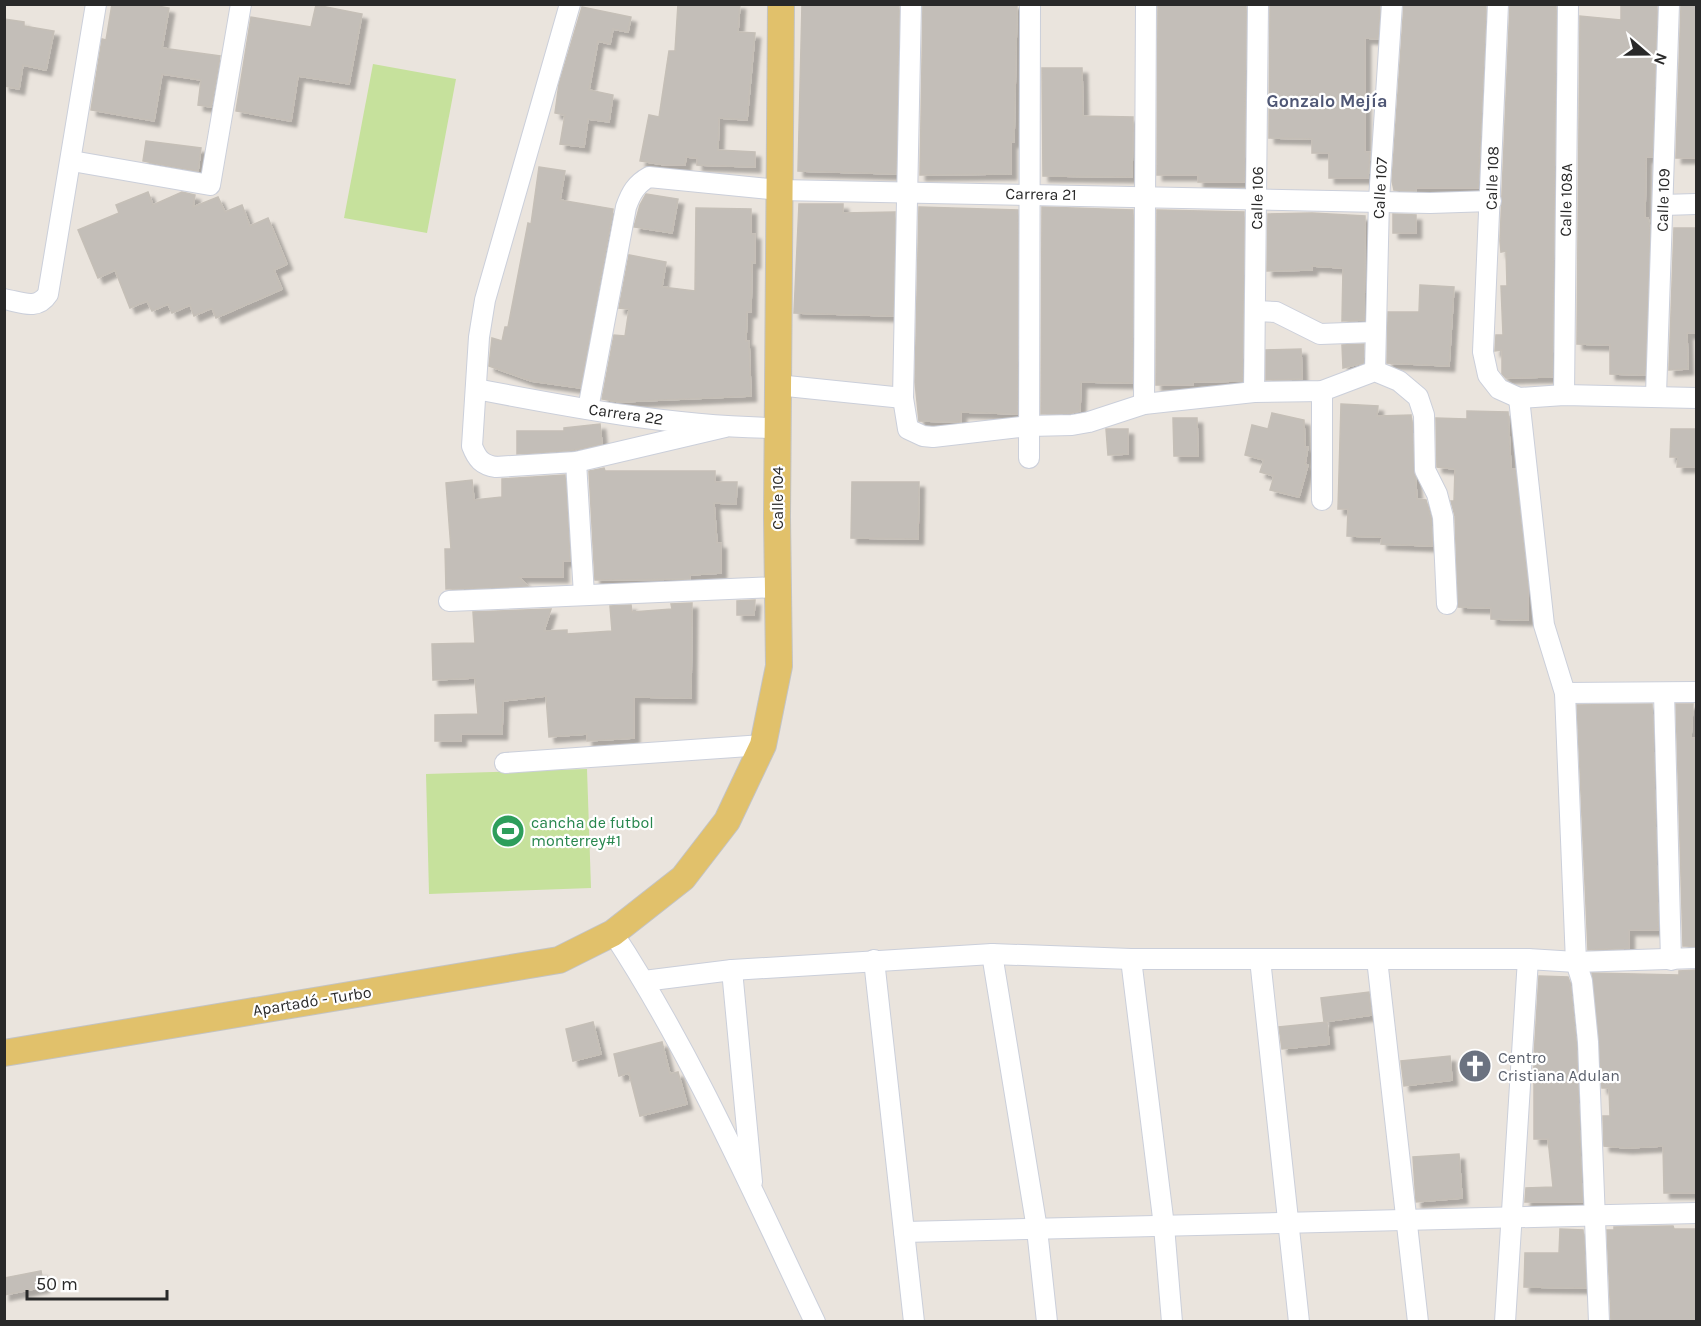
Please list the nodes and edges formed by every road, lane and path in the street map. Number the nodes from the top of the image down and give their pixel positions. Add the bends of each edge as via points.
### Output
1 (96, 4) edge
2 (241, 4) edge
3 (570, 4) edge
4 (781, 4) edge
5 (911, 4) edge
6 (1030, 4) edge
7 (1146, 4) edge
8 (1258, 4) edge
9 (1392, 4) edge
10 (1498, 4) edge
11 (1568, 4) edge
12 (1669, 4) edge
13 (72, 161) junction
14 (779, 190) junction
15 (907, 192) junction
16 (1028, 194) junction
17 (1145, 196) junction
18 (1257, 197) junction
19 (1378, 200) junction
20 (1491, 201) junction
21 (1696, 204) edge
22 (1663, 205) junction
23 (4, 299) edge
24 (1255, 311) junction
25 (1375, 332) junction
26 (1375, 371) junction
27 (777, 385) junction
28 (476, 388) junction
29 (1322, 391) junction
30 (1254, 392) junction
31 (1564, 395) junction
32 (1656, 395) junction
33 (903, 398) junction
34 (1519, 398) junction
35 (1696, 398) edge
36 (1144, 404) junction
37 (588, 409) junction
38 (1029, 426) junction
39 (724, 427) junction
40 (777, 428) junction
41 (1029, 458) dead end
42 (576, 462) junction
43 (1322, 500) dead end
44 (777, 587) junction
45 (584, 595) junction
46 (449, 601) dead end
47 (1447, 604) dead end
48 (1696, 692) edge
49 (1565, 693) junction
50 (1664, 693) junction
51 (763, 745) junction
52 (505, 763) dead end
53 (613, 933) junction
54 (992, 954) junction
55 (1696, 958) edge
56 (1131, 959) junction
57 (1260, 959) junction
58 (1377, 959) junction
59 (1528, 959) junction
60 (874, 960) junction
61 (1671, 960) junction
62 (1576, 962) junction
63 (732, 970) junction
64 (644, 981) junction
65 (4, 1053) edge
66 (753, 1192) junction
67 (1696, 1213) edge
68 (1596, 1215) junction
69 (1513, 1217) junction
70 (1407, 1220) junction
71 (1288, 1223) junction
72 (1164, 1226) junction
73 (1037, 1229) junction
74 (904, 1232) junction
75 (815, 1322) edge
76 (914, 1322) edge
77 (1047, 1322) edge
78 (1172, 1322) edge
79 (1299, 1322) edge
80 (1418, 1322) edge
81 (1505, 1322) edge
82 (1599, 1322) edge

1 - 13 street
2 - 13 street via 210,185
3 - 28 street via 485,300 478,337
4 - 14 main road, Calle 104
5 - 15 street
6 - 16 street
7 - 17 street
8 - 18 street, Calle 106
9 - 19 street, Calle 107
10 - 20 street, Calle 108
11 - 31 street, Calle 108A
12 - 22 street, Calle 109
13 - 23 street via 48,294 36,305
14 - 15 street, Carrera 21
14 - 27 main road, Calle 104
14 - 37 street, Carrera 21 via 649,177 640,182 626,207
15 - 16 street, Carrera 21
15 - 33 street
16 - 17 street, Carrera 21
16 - 38 street
17 - 18 street, Carrera 21
17 - 36 street
18 - 19 street, Carrera 21
18 - 24 street, Calle 106
19 - 20 street, Carrera 21
19 - 25 street, Calle 107
20 - 34 street, Calle 108 via 1484,352 1488,375 1499,388
21 - 22 street
22 - 32 street, Calle 109
24 - 25 street via 1285,316 1320,334
24 - 30 street, Calle 106
25 - 26 street, Calle 107
26 - 29 street
26 - 47 street via 1399,381 1418,397 1424,415 1425,470 1443,518
27 - 33 street
27 - 40 main road, Calle 104
28 - 37 street, Carrera 22
28 - 42 street via 472,446 476,458 496,467
29 - 30 street
29 - 43 street
30 - 36 street
31 - 32 street
31 - 34 street
32 - 35 street
33 - 38 street via 906,424 912,432 923,436
34 - 49 street via 1544,625
36 - 38 street via 1089,422
37 - 39 street, Carrera 22
38 - 41 street
39 - 40 street, Carrera 22
39 - 42 street
40 - 44 main road, Calle 104
42 - 45 street
44 - 45 street
44 - 51 main road, Calle 104 via 779,666
45 - 46 street
48 - 50 street
49 - 50 street
49 - 62 street
50 - 61 street
51 - 52 street
51 - 53 main road, Calle 104 via 727,821 683,878
53 - 64 street
53 - 65 main road, Apartadó - Turbo via 559,960
54 - 56 street
54 - 60 street
54 - 73 street
55 - 61 street
56 - 57 street
56 - 72 street
57 - 58 street
57 - 71 street
58 - 59 street
58 - 70 street
59 - 62 street
59 - 69 street
60 - 63 street
60 - 74 street
61 - 62 street
62 - 68 street via 1582,981 1588,1042
63 - 64 street
63 - 66 street
64 - 66 street
66 - 75 street
67 - 68 street
68 - 69 street
68 - 82 street
69 - 70 street
69 - 81 street
70 - 71 street
70 - 80 street
71 - 72 street
71 - 79 street
72 - 73 street
72 - 78 street
73 - 74 street
73 - 77 street
74 - 76 street

